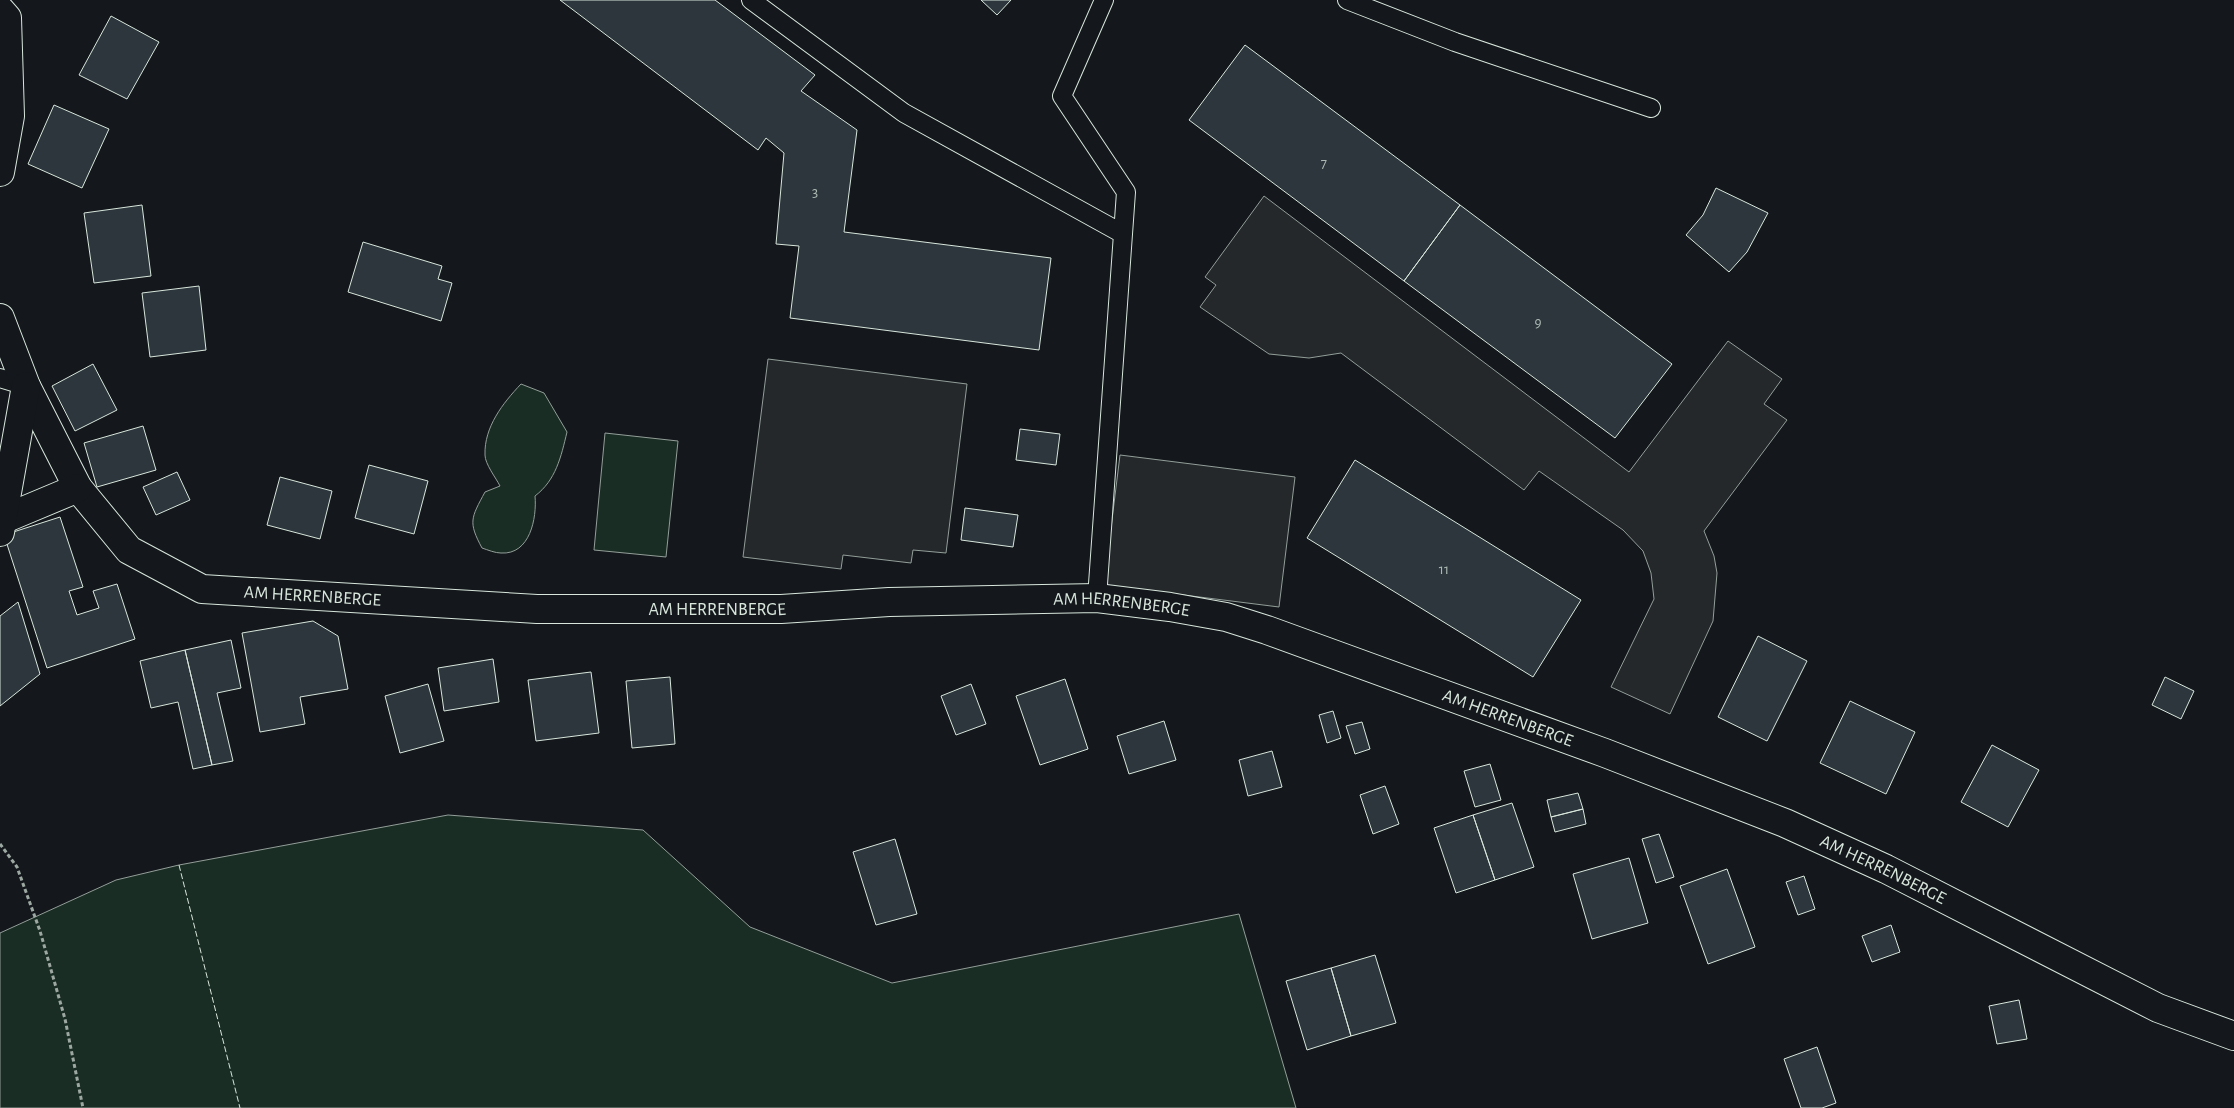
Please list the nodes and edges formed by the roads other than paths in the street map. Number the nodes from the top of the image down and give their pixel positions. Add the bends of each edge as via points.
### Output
1 (752, 0) edge
2 (1104, 0) edge
3 (1347, 0) edge
4 (0, 10) edge
5 (1651, 108) dead end
6 (0, 172) edge
7 (1123, 234) junction
8 (0, 318) edge
9 (0, 378) edge
10 (26, 386) junction
11 (78, 488) junction
12 (2, 525) edge
13 (1097, 598) junction
14 (2234, 1036) edge

1 - 7 lane via 904,114
2 - 7 lane via 1062,96 1126,192
3 - 5 lane via 1455,42
4 - 6 street via 8,18 10,116
7 - 13 lane
8 - 10 street, AM HERRENBERGE
9 - 10 lane
10 - 11 street, AM HERRENBERGE
10 - 12 street
11 - 12 street
11 - 13 street, AM HERRENBERGE via 129,550 202,589 537,609 781,609 889,602
13 - 14 street, AM HERRENBERGE via 1170,606 1226,617 1605,753 1785,823 1886,868 2158,1008

